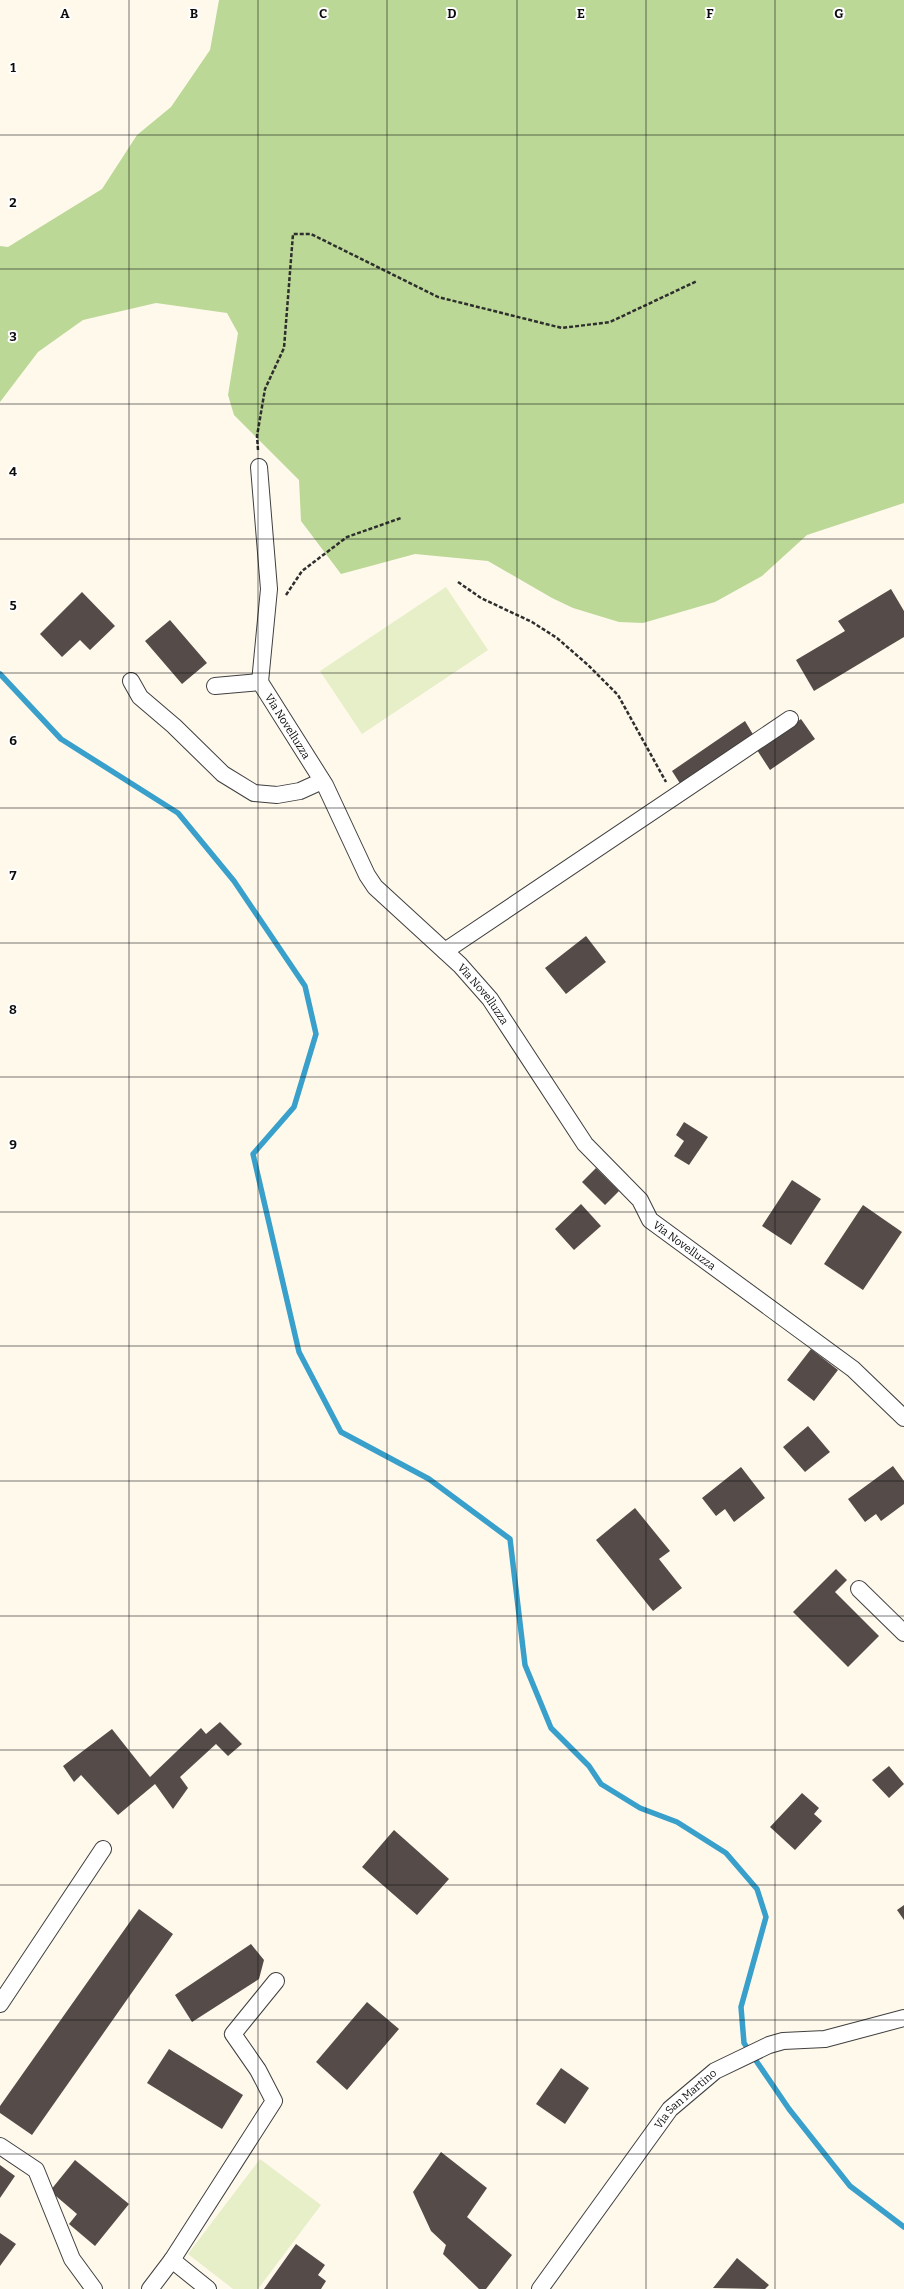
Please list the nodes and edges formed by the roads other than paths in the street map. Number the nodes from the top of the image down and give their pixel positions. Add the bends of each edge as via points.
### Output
1 (259, 467) road end
2 (131, 681) dead end
3 (260, 682) junction
4 (215, 686) dead end
5 (790, 719) dead end
6 (322, 781) junction
7 (445, 951) junction
8 (904, 1418) edge
9 (859, 1589) dead end
10 (904, 1633) edge
11 (103, 1850) dead end
12 (276, 1981) dead end
13 (0, 2004) edge
14 (904, 2018) edge
15 (0, 2146) edge
16 (172, 2260) junction
17 (94, 2289) edge
18 (150, 2289) edge
19 (208, 2289) edge
20 (540, 2289) edge

1 - 3 street, Via Novelluzza via 269,589
2 - 6 street via 140,697 174,726 222,774 254,793 277,795
3 - 4 street
3 - 6 street, Via Novelluzza
5 - 7 street
6 - 7 street, Via Novelluzza via 375,887
7 - 8 street, Via Novelluzza via 490,999 585,1144 640,1200 650,1220 853,1369
9 - 10 street
11 - 13 street
12 - 16 street via 233,2034 258,2070 274,2101
14 - 20 street, Via San Martino via 825,2039 783,2041 715,2071 670,2109
15 - 17 street via 36,2170 72,2259
16 - 18 street
16 - 19 street

